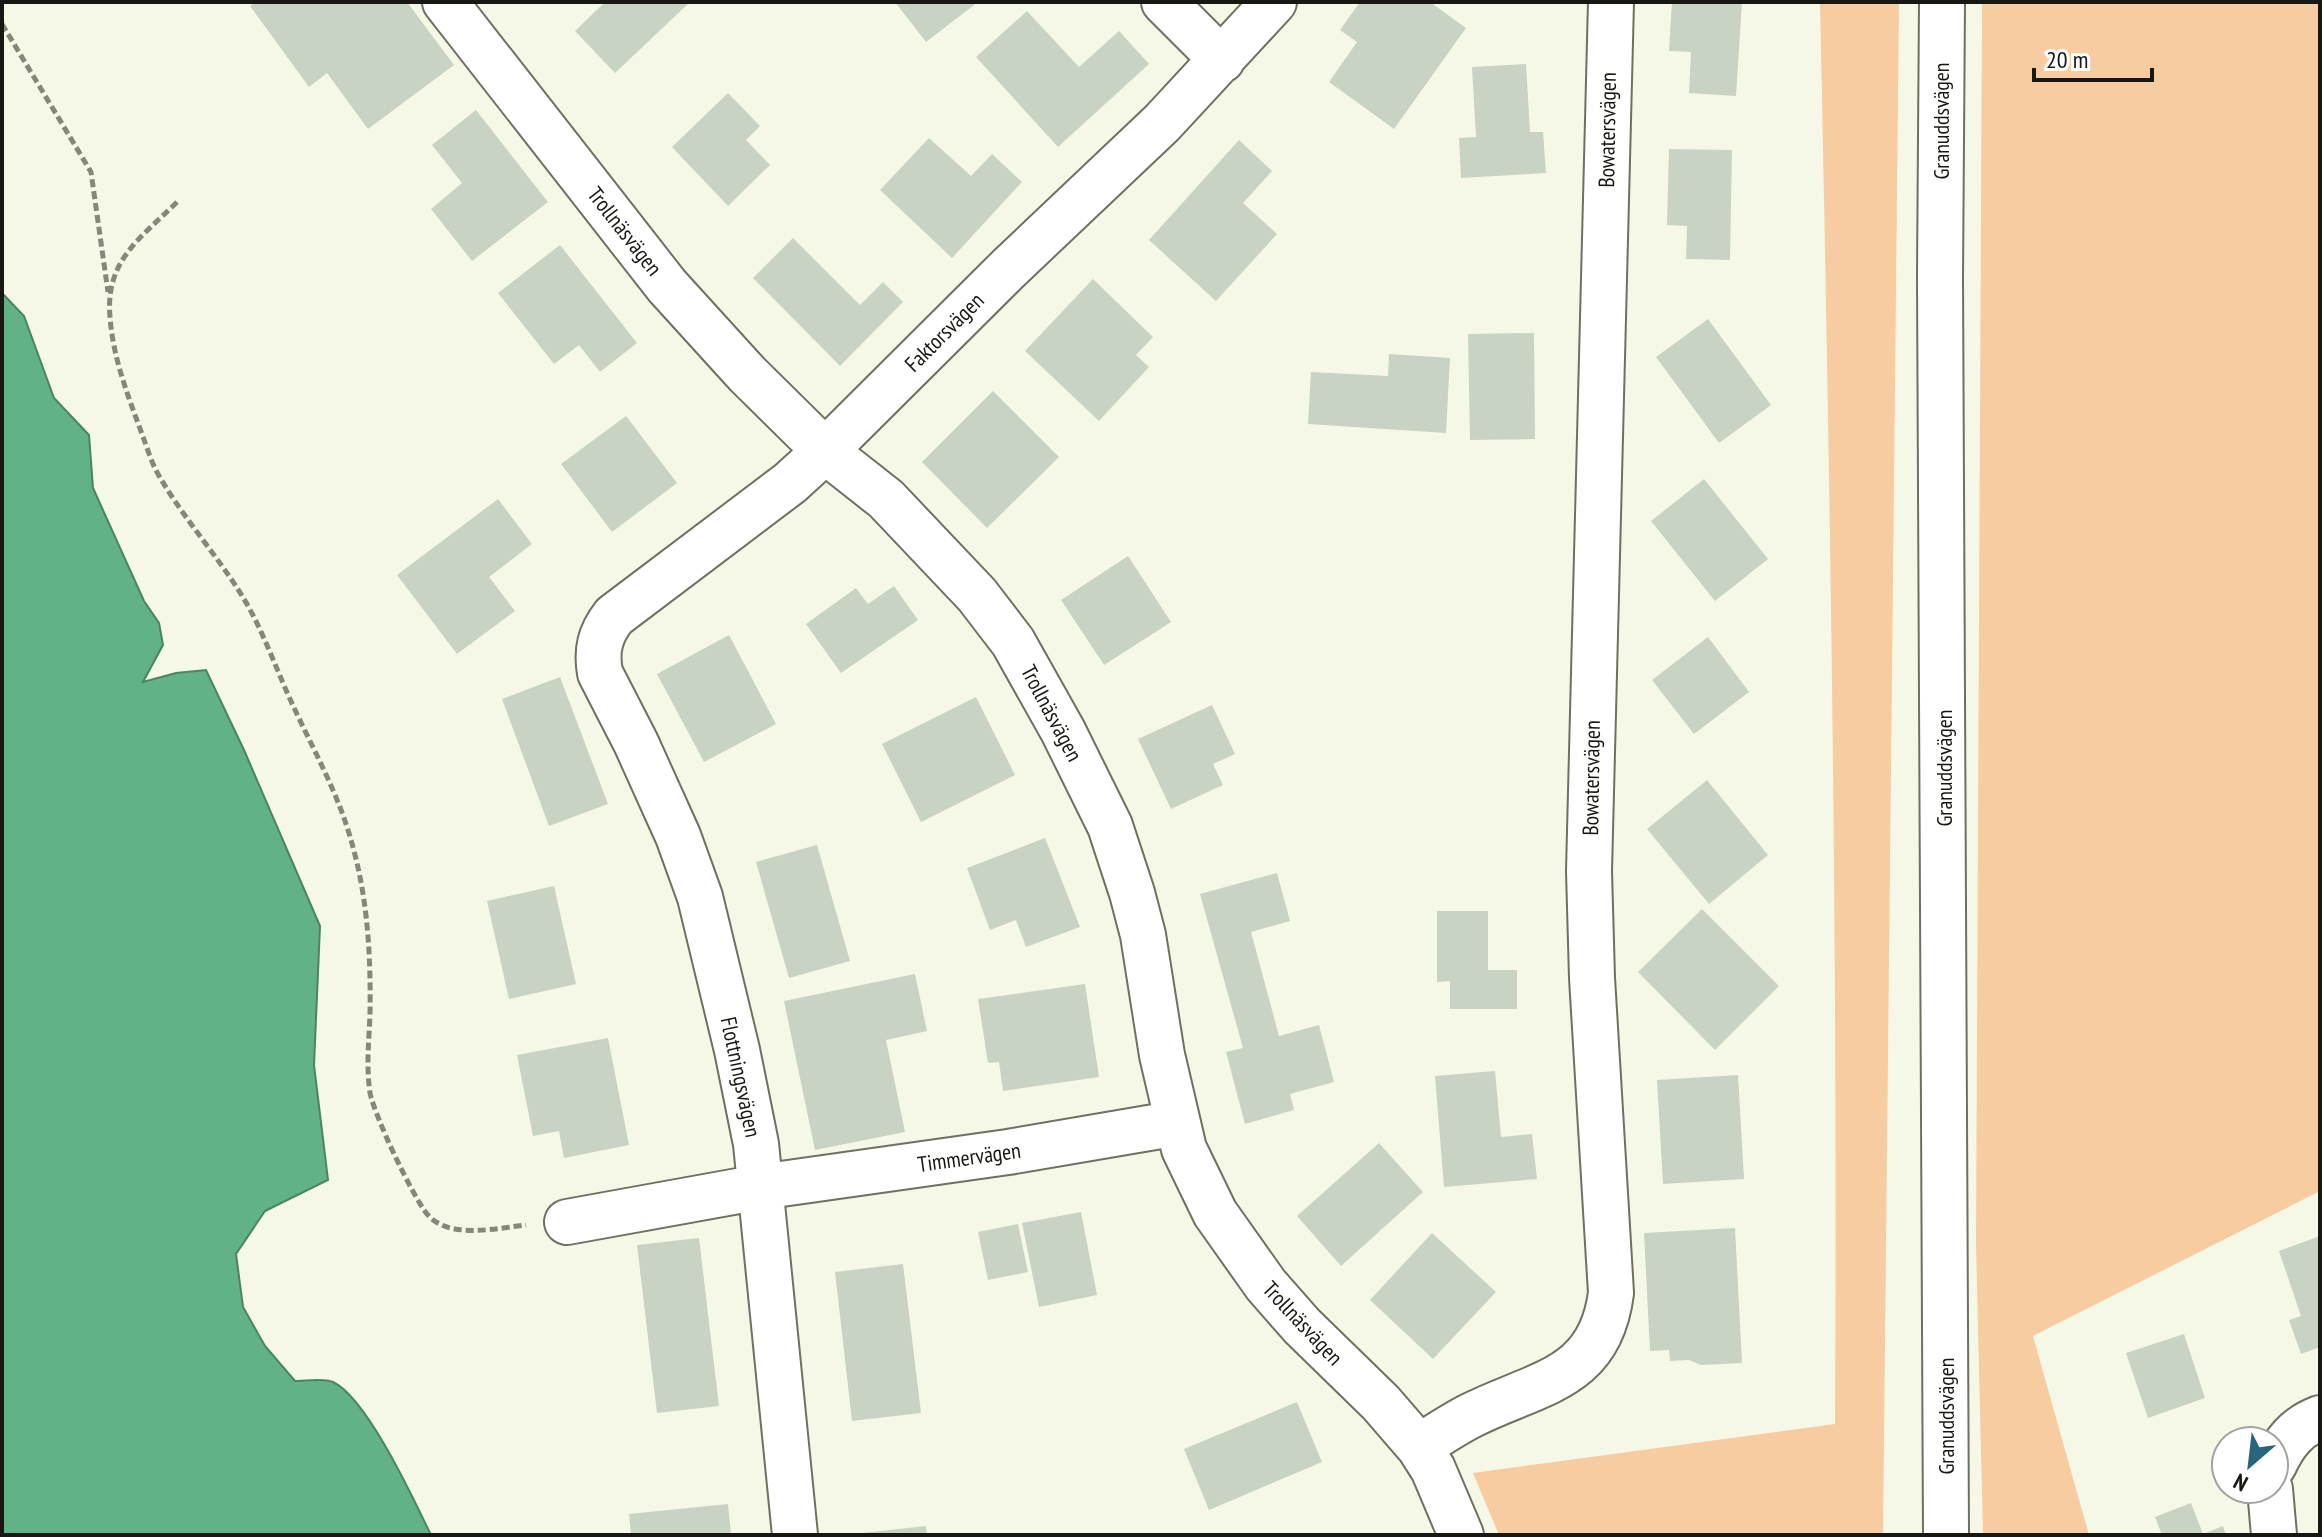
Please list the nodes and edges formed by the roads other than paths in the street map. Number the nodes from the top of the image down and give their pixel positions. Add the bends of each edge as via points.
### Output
1 (445, 2) edge
2 (1164, 2) edge
3 (1274, 2) edge
4 (1611, 2) edge
5 (1942, 2) edge
6 (1222, 60) junction
7 (825, 451) junction
8 (599, 642) joint
9 (1178, 1123) junction
10 (760, 1187) junction
11 (567, 1222) road end
12 (2320, 1418) edge
13 (2290, 1436) edge
14 (1419, 1447) junction
15 (2271, 1505) edge
16 (795, 1535) edge
17 (1461, 1535) edge
18 (1946, 1535) edge
19 (2274, 1535) edge

1 - 7 street, Trollnäsvägen via 667,286
2 - 6 street
3 - 6 street, Faktorsvägen
4 - 14 street, Bowatersvägen via 1589,871 1611,1293 1608,1319 1590,1353 1570,1370 1470,1415
5 - 18 street, Granuddsvägen
6 - 7 street, Faktorsvägen
7 - 8 street, Faktorsvägen via 614,616
7 - 9 street, Trollnäsvägen via 886,499 977,595 1013,642 1063,731 1110,826 1132,893
8 - 10 street, Flottningsvägen via 600,673 662,798 700,897 737,1050
9 - 10 street, Timmervägen
9 - 14 street, Trollnäsvägen via 1184,1149 1209,1200 1244,1256 1302,1326
10 - 11 street, Timmervägen
10 - 16 street, Flottningsvägen
12 - 13 street
14 - 17 street, Trollnäsvägen
15 - 19 street

